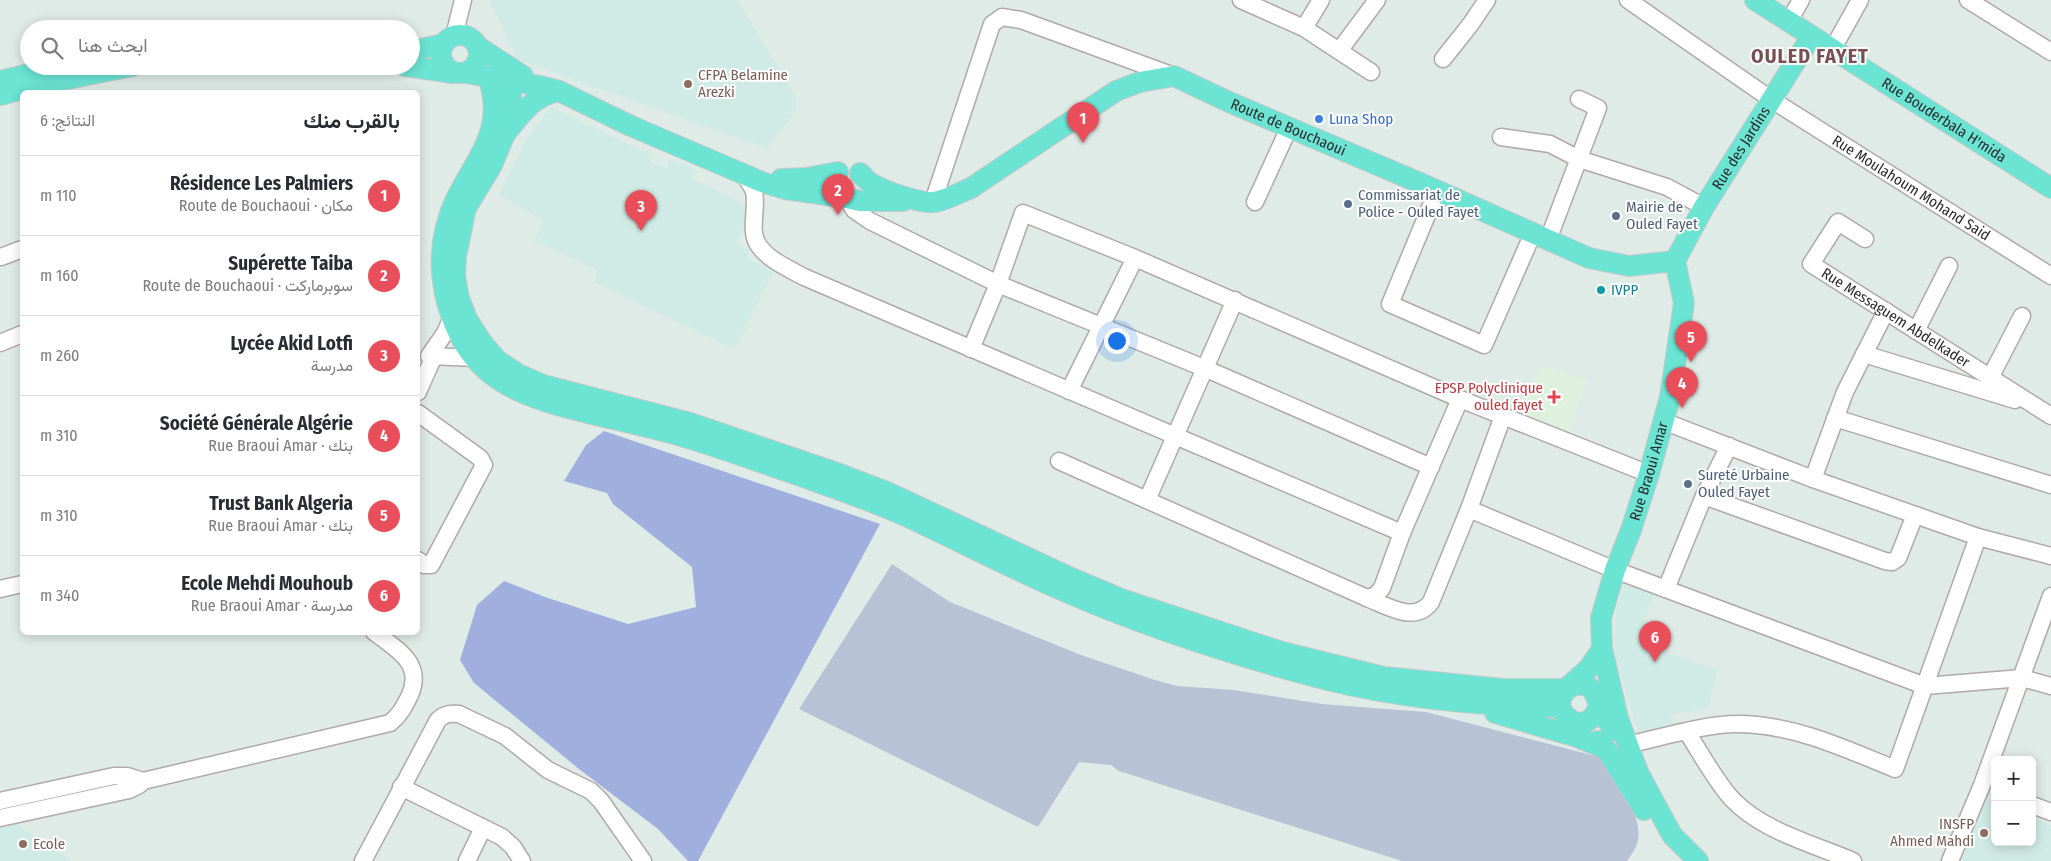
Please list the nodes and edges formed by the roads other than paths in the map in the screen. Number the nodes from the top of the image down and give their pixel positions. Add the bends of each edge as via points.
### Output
1 (463, 0) edge
2 (1241, 0) edge
3 (1321, 0) edge
4 (1377, 0) edge
5 (1487, 0) edge
6 (1628, 0) edge
7 (1755, 0) edge
8 (1801, 0) edge
9 (1860, 0) edge
10 (1968, 0) edge
11 (1788, 21) junction
12 (1304, 28) junction
13 (1811, 37) junction
14 (461, 41) junction
15 (420, 49) edge
16 (1832, 50) junction
17 (1339, 51) junction
18 (2051, 52) edge
19 (1442, 59) dead end
20 (420, 68) edge
21 (1370, 72) dead end
22 (459, 73) junction
23 (26, 75) edge
24 (96, 75) edge
25 (511, 75) junction
26 (1174, 76) junction
27 (488, 77) junction
28 (0, 81) edge
29 (43, 88) edge
30 (559, 91) junction
31 (20, 92) edge
32 (0, 95) edge
33 (1579, 99) dead end
34 (1772, 100) junction
35 (1289, 128) junction
36 (505, 134) junction
37 (1501, 137) dead end
38 (1579, 159) junction
39 (742, 172) junction
40 (838, 172) junction
41 (860, 173) junction
42 (2049, 182) edge
43 (1437, 191) junction
44 (847, 198) junction
45 (925, 201) junction
46 (1255, 202) dead end
47 (1704, 207) junction
48 (1541, 236) junction
49 (1864, 239) dead end
50 (20, 250) edge
51 (0, 256) edge
52 (1135, 258) junction
53 (1675, 261) junction
54 (1949, 266) dead end
55 (2051, 276) edge
56 (998, 284) junction
57 (1235, 300) junction
58 (1886, 312) junction
59 (2022, 316) dead end
60 (452, 317) junction
61 (1101, 326) junction
62 (1916, 331) junction
63 (20, 335) edge
64 (0, 343) edge
65 (971, 349) junction
66 (427, 354) edge
67 (1864, 354) junction
68 (476, 358) junction
69 (1204, 368) junction
70 (1990, 378) junction
71 (420, 384) edge
72 (1069, 391) junction
73 (1460, 399) junction
74 (2037, 407) junction
75 (420, 414) edge
76 (1502, 416) junction
77 (2051, 416) edge
78 (1835, 418) junction
79 (1663, 421) junction
80 (1174, 436) junction
81 (1729, 446) junction
82 (1059, 461) dead end
83 (1431, 467) junction
84 (1649, 474) junction
85 (1812, 478) junction
86 (2051, 485) edge
87 (1704, 496) junction
88 (1147, 500) junction
89 (1469, 509) junction
90 (1915, 515) junction
91 (1402, 534) junction
92 (1978, 537) junction
93 (2051, 556) edge
94 (420, 562) edge
95 (1615, 570) junction
96 (20, 584) edge
97 (0, 589) edge
98 (1666, 589) junction
99 (2051, 596) edge
100 (1367, 598) junction
101 (378, 635) edge
102 (1602, 649) junction
103 (2022, 678) junction
104 (1925, 686) junction
105 (2051, 686) edge
106 (1565, 695) junction
107 (1440, 700) junction
108 (1599, 703) junction
109 (1581, 723) junction
110 (1687, 732) junction
111 (1627, 745) junction
112 (1606, 749) junction
113 (1638, 772) junction
114 (143, 781) junction
115 (402, 787) junction
116 (1988, 787) edge
117 (0, 801) edge
118 (2036, 806) edge
119 (2051, 812) edge
120 (0, 818) edge
121 (483, 828) junction
122 (510, 854) edge
123 (363, 861) edge
124 (467, 861) edge
125 (522, 861) edge
126 (643, 861) edge
127 (1679, 861) edge
128 (1698, 861) edge
129 (1853, 861) edge
130 (1950, 861) edge

1 - 14 street
2 - 12 street
3 - 12 street
4 - 17 street
5 - 19 street
6 - 34 street, Rue Moulahoum Mohand Said
7 - 11 main road, Rue Bouderbala H'mida
8 - 11 street
9 - 16 street
10 - 18 street
11 - 13 main road, Rue Bouderbala H'mida
12 - 17 street
13 - 16 main road, Rue Bouderbala H'mida
13 - 34 main road, Rue des Jardins
14 - 15 main road
14 - 22 main road via 441,57 443,64
14 - 22 main road via 479,59 472,70
14 - 25 main road
16 - 42 main road, Rue Bouderbala H'mida
17 - 21 street
20 - 22 main road
22 - 27 main road
23 - 28 main road
24 - 29 main road
25 - 27 main road
25 - 30 main road
25 - 36 main road
26 - 35 main road, Route de Bouchaoui
26 - 45 main road via 1140,82 1116,92 971,188 948,198
26 - 45 street via 1021,20 1002,17 992,24
27 - 60 main road via 494,106 492,131 455,202 441,256 444,293
30 - 36 main road via 535,100
30 - 39 main road via 631,126
31 - 32 main road
33 - 38 street via 1598,108
34 - 47 main road, Rue des Jardins
34 - 55 street, Rue Moulahoum Mohand Said
35 - 43 main road, Route de Bouchaoui
35 - 46 street
36 - 106 main road via 492,165 466,208 455,276 467,320 481,342 497,360 518,374 543,385 690,423 840,474 1121,598 1282,652 1384,677
37 - 38 street via 1550,144
38 - 47 street via 1668,187
38 - 48 street
39 - 40 main road via 790,179
39 - 44 main road via 785,189
39 - 65 street via 754,190 754,232 758,245 774,260 804,277
40 - 41 main road via 852,168
40 - 44 main road via 834,188
41 - 44 main road via 863,188 856,196
41 - 45 main road via 869,182 890,192
43 - 48 main road, Route de Bouchaoui
43 - 48 street via 1390,304 1484,345
44 - 45 main road
44 - 56 street via 854,210 870,221
47 - 53 main road, Rue des Jardins
48 - 53 main road, Route de Bouchaoui via 1589,258 1629,266
49 - 58 street, Rue Messaguem Abdelkader via 1838,222 1810,264
50 - 51 street
52 - 56 street via 1023,213
52 - 57 street
52 - 61 street
53 - 79 main road, Rue Braoui Amar via 1684,303 1670,397
54 - 62 street
56 - 61 street
56 - 65 street
57 - 69 street
57 - 73 street
58 - 62 street, Rue Messaguem Abdelkader
58 - 67 street
59 - 70 street
60 - 66 street via 445,333
60 - 68 main road via 467,348
61 - 69 street
61 - 72 street
62 - 70 street, Rue Messaguem Abdelkader
63 - 64 street
65 - 72 street
66 - 68 street
66 - 71 street
67 - 74 street
67 - 78 street
68 - 107 main road via 496,378 539,400 679,435 836,489 905,516 1067,592 1168,631 1303,674 1352,686
69 - 80 street
69 - 83 street
70 - 74 street, Rue Messaguem Abdelkader
72 - 80 street
73 - 76 street
73 - 83 street
74 - 77 street, Rue Messaguem Abdelkader
75 - 94 street via 480,458 484,465 431,565
76 - 84 street
76 - 89 street
78 - 85 street
78 - 86 street
79 - 81 street
79 - 84 main road, Rue Braoui Amar
80 - 88 street
80 - 91 street
81 - 85 street
81 - 87 street
82 - 88 street
83 - 91 street
84 - 95 main road, Rue Braoui Amar
85 - 90 street
87 - 90 street via 1892,562 1898,558
87 - 98 street
88 - 100 street
89 - 95 street
89 - 100 street via 1426,609 1419,613 1406,613
90 - 92 street
91 - 100 street via 1382,588
92 - 93 street
92 - 104 street
95 - 98 street
95 - 102 main road, Rue Braoui Amar via 1601,618
96 - 97 street
98 - 104 street
99 - 103 street
101 - 114 street via 398,650 414,672 413,687 405,705 400,715 390,723
102 - 106 main road
102 - 108 main road
102 - 111 main road
103 - 104 street
103 - 105 street
103 - 116 street
104 - 110 street via 1895,769 1828,742 1777,727 1736,724
106 - 107 main road via 1514,706
106 - 108 main road via 1574,685 1588,686
106 - 109 main road via 1567,718
107 - 112 main road via 1577,737
108 - 109 main road via 1593,717
108 - 113 main road
109 - 112 main road
110 - 111 street
110 - 129 street via 1731,798 1753,817
111 - 113 main road
112 - 127 main road via 1655,830
113 - 128 main road via 1672,834
114 - 117 street via 114,776
114 - 120 street via 129,790
115 - 121 street
115 - 123 street
115 - 126 street via 438,720 444,715 459,714 505,736 548,770 591,791
116 - 130 street
118 - 119 street
121 - 122 street via 502,837
121 - 124 street
122 - 125 street

